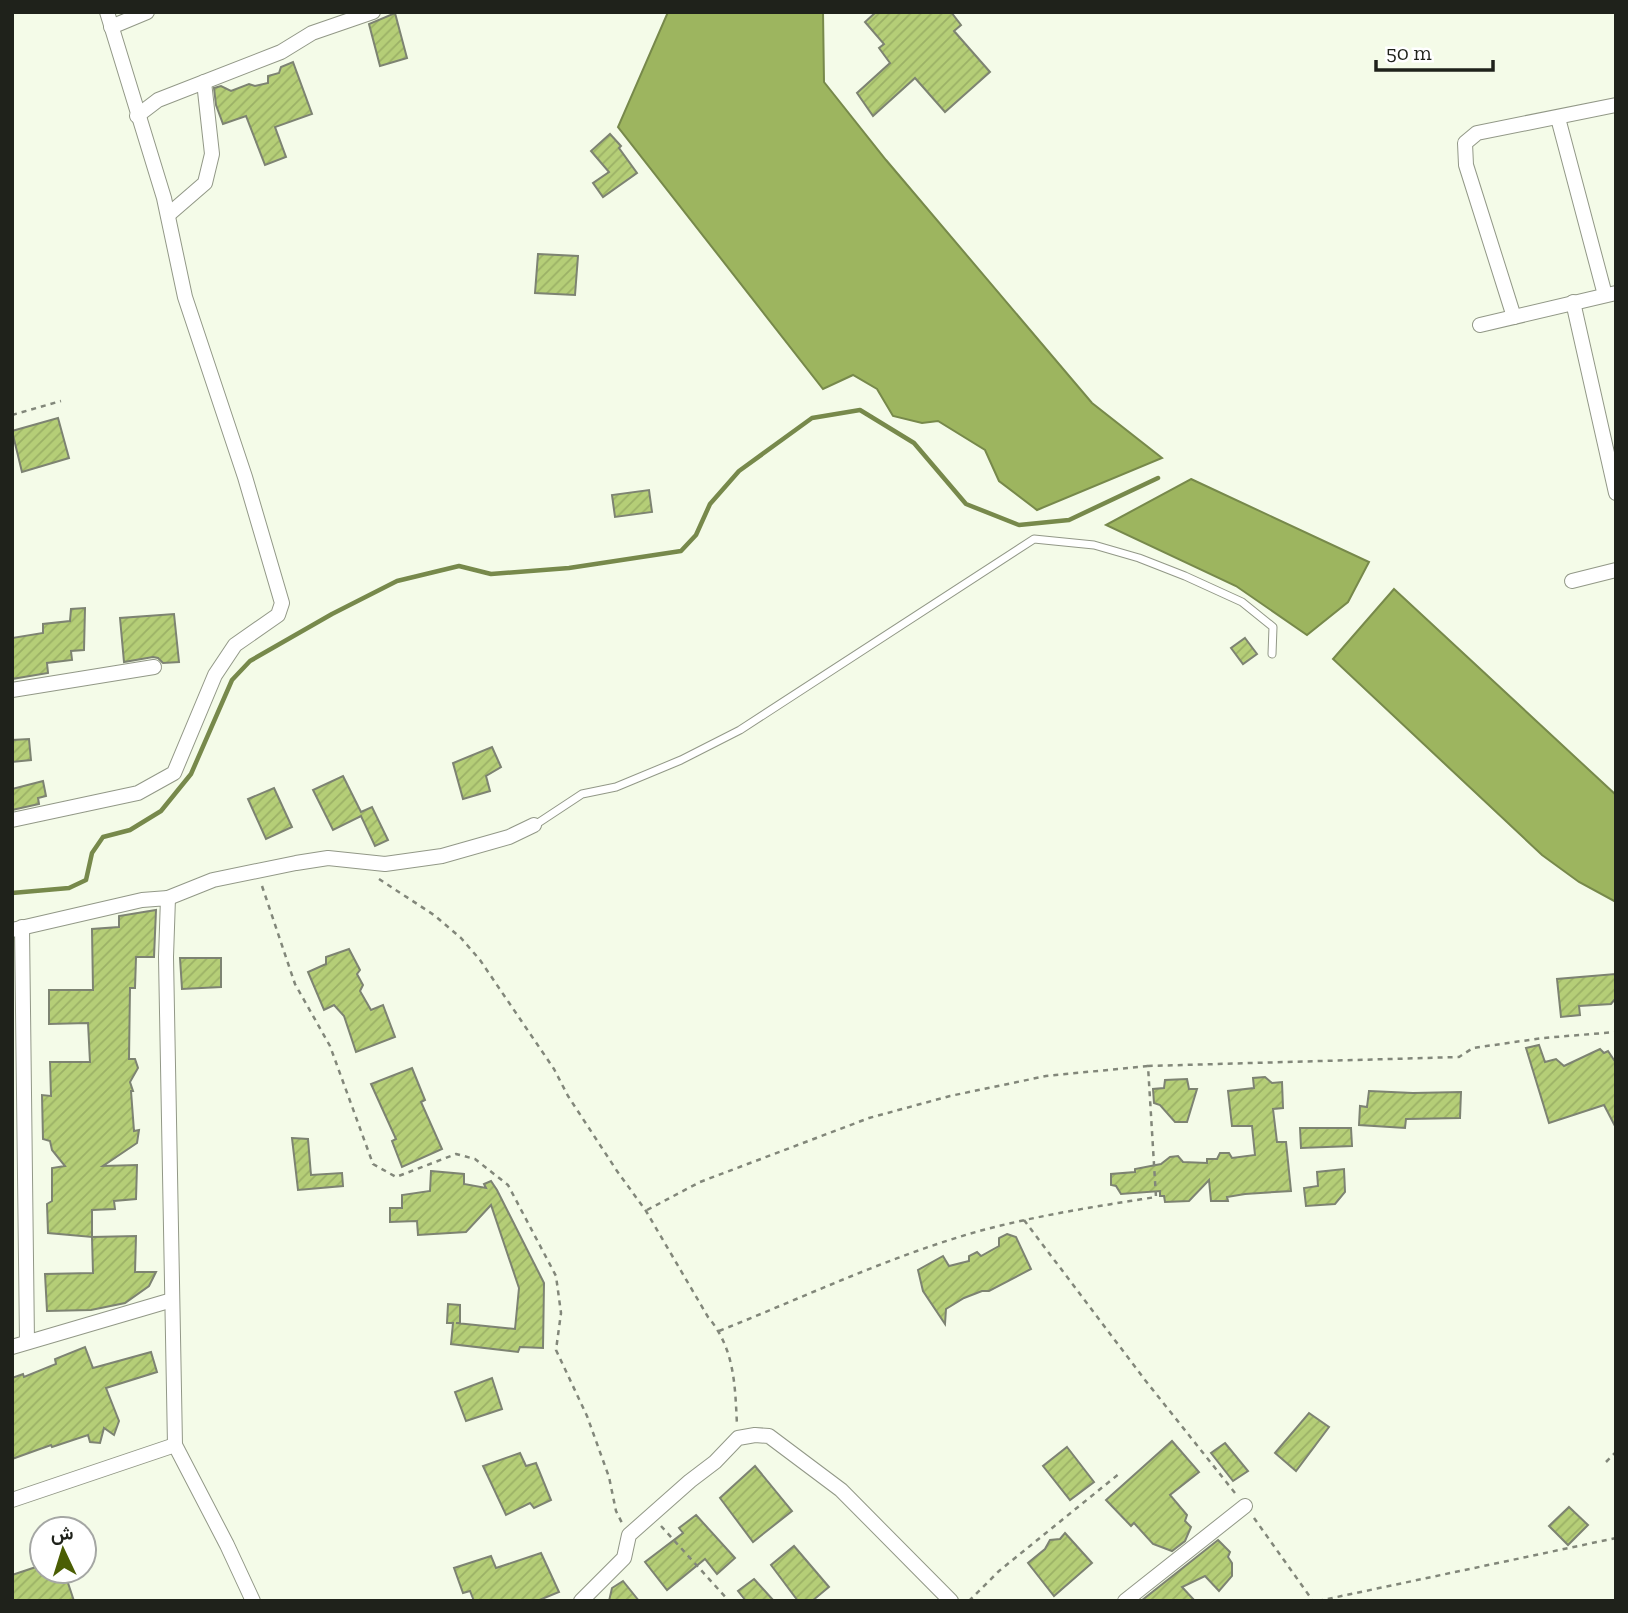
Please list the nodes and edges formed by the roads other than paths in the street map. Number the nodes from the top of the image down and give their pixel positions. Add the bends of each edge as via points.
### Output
1 (107, 12) edge
2 (147, 12) edge
3 (373, 12) edge
4 (111, 27) junction
5 (204, 82) junction
6 (1616, 105) edge
7 (137, 116) junction
8 (1558, 118) junction
9 (168, 215) junction
10 (1610, 294) edge
11 (1573, 302) junction
12 (1514, 317) junction
13 (1480, 325) dead end
14 (1616, 493) edge
15 (1616, 570) edge
16 (1572, 580) dead end
17 (1272, 654) dead end
18 (154, 667) dead end
19 (12, 690) edge
20 (12, 820) edge
21 (534, 825) joint
22 (168, 898) junction
23 (17, 928) edge
24 (172, 1300) junction
25 (27, 1342) junction
26 (12, 1347) edge
27 (175, 1445) junction
28 (12, 1500) edge
29 (1245, 1506) road end
30 (253, 1601) edge
31 (581, 1601) edge
32 (951, 1601) edge
33 (1125, 1601) edge

1 - 4 street
2 - 4 street
3 - 5 street via 312,33 282,52
4 - 7 street
5 - 7 street via 158,100
5 - 9 street via 212,154 205,183
6 - 8 street
7 - 9 street
8 - 10 street
8 - 12 street via 1476,133 1465,143 1466,165
9 - 20 street via 185,297 282,603 278,615 236,645 215,676 174,773 138,793
10 - 11 street
11 - 12 street
11 - 14 street
12 - 13 street
15 - 16 street
17 - 21 lane via 1273,627 1241,602 1139,558 1094,545 1034,538 740,730 681,760 582,794
18 - 19 street
21 - 22 street via 442,856 385,864 328,858 213,880
22 - 23 street
22 - 24 street
23 - 25 street
24 - 25 street
24 - 27 street
25 - 26 street
27 - 28 street
27 - 30 street
29 - 33 street
31 - 32 street via 624,1558 629,1535 738,1438 755,1435 769,1436 841,1490

